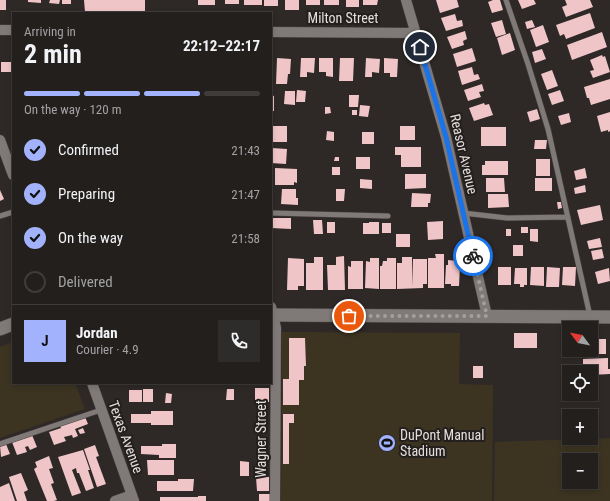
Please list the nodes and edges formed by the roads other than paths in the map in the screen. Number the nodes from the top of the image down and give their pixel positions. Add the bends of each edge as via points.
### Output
1 (406, 0) edge
2 (506, 0) edge
3 (0, 30) edge
4 (12, 30) edge
5 (272, 32) edge
6 (416, 33) junction
7 (0, 140) edge
8 (12, 172) edge
9 (12, 212) edge
10 (272, 213) edge
11 (464, 213) junction
12 (0, 216) edge
13 (388, 216) dead end
14 (568, 217) junction
15 (272, 312) edge
16 (487, 316) junction
17 (590, 317) junction
18 (610, 317) edge
19 (12, 324) edge
20 (0, 329) edge
21 (92, 384) edge
22 (101, 410) junction
23 (0, 444) edge
24 (133, 498) edge
25 (115, 501) edge
26 (275, 501) edge

1 - 6 street, Reasor Avenue
2 - 14 lane via 548,128
3 - 4 street
5 - 6 street, Milton Street
6 - 11 street, Reasor Avenue via 442,122
7 - 8 street
9 - 12 lane
10 - 13 lane
11 - 14 lane via 507,218
11 - 16 street, Reasor Avenue
14 - 17 lane
15 - 16 street
15 - 26 street, Wagner Street via 276,328
16 - 17 street
17 - 18 street
19 - 20 street
21 - 22 street, Texas Avenue
22 - 23 lane
22 - 24 street, Texas Avenue
24 - 25 street

